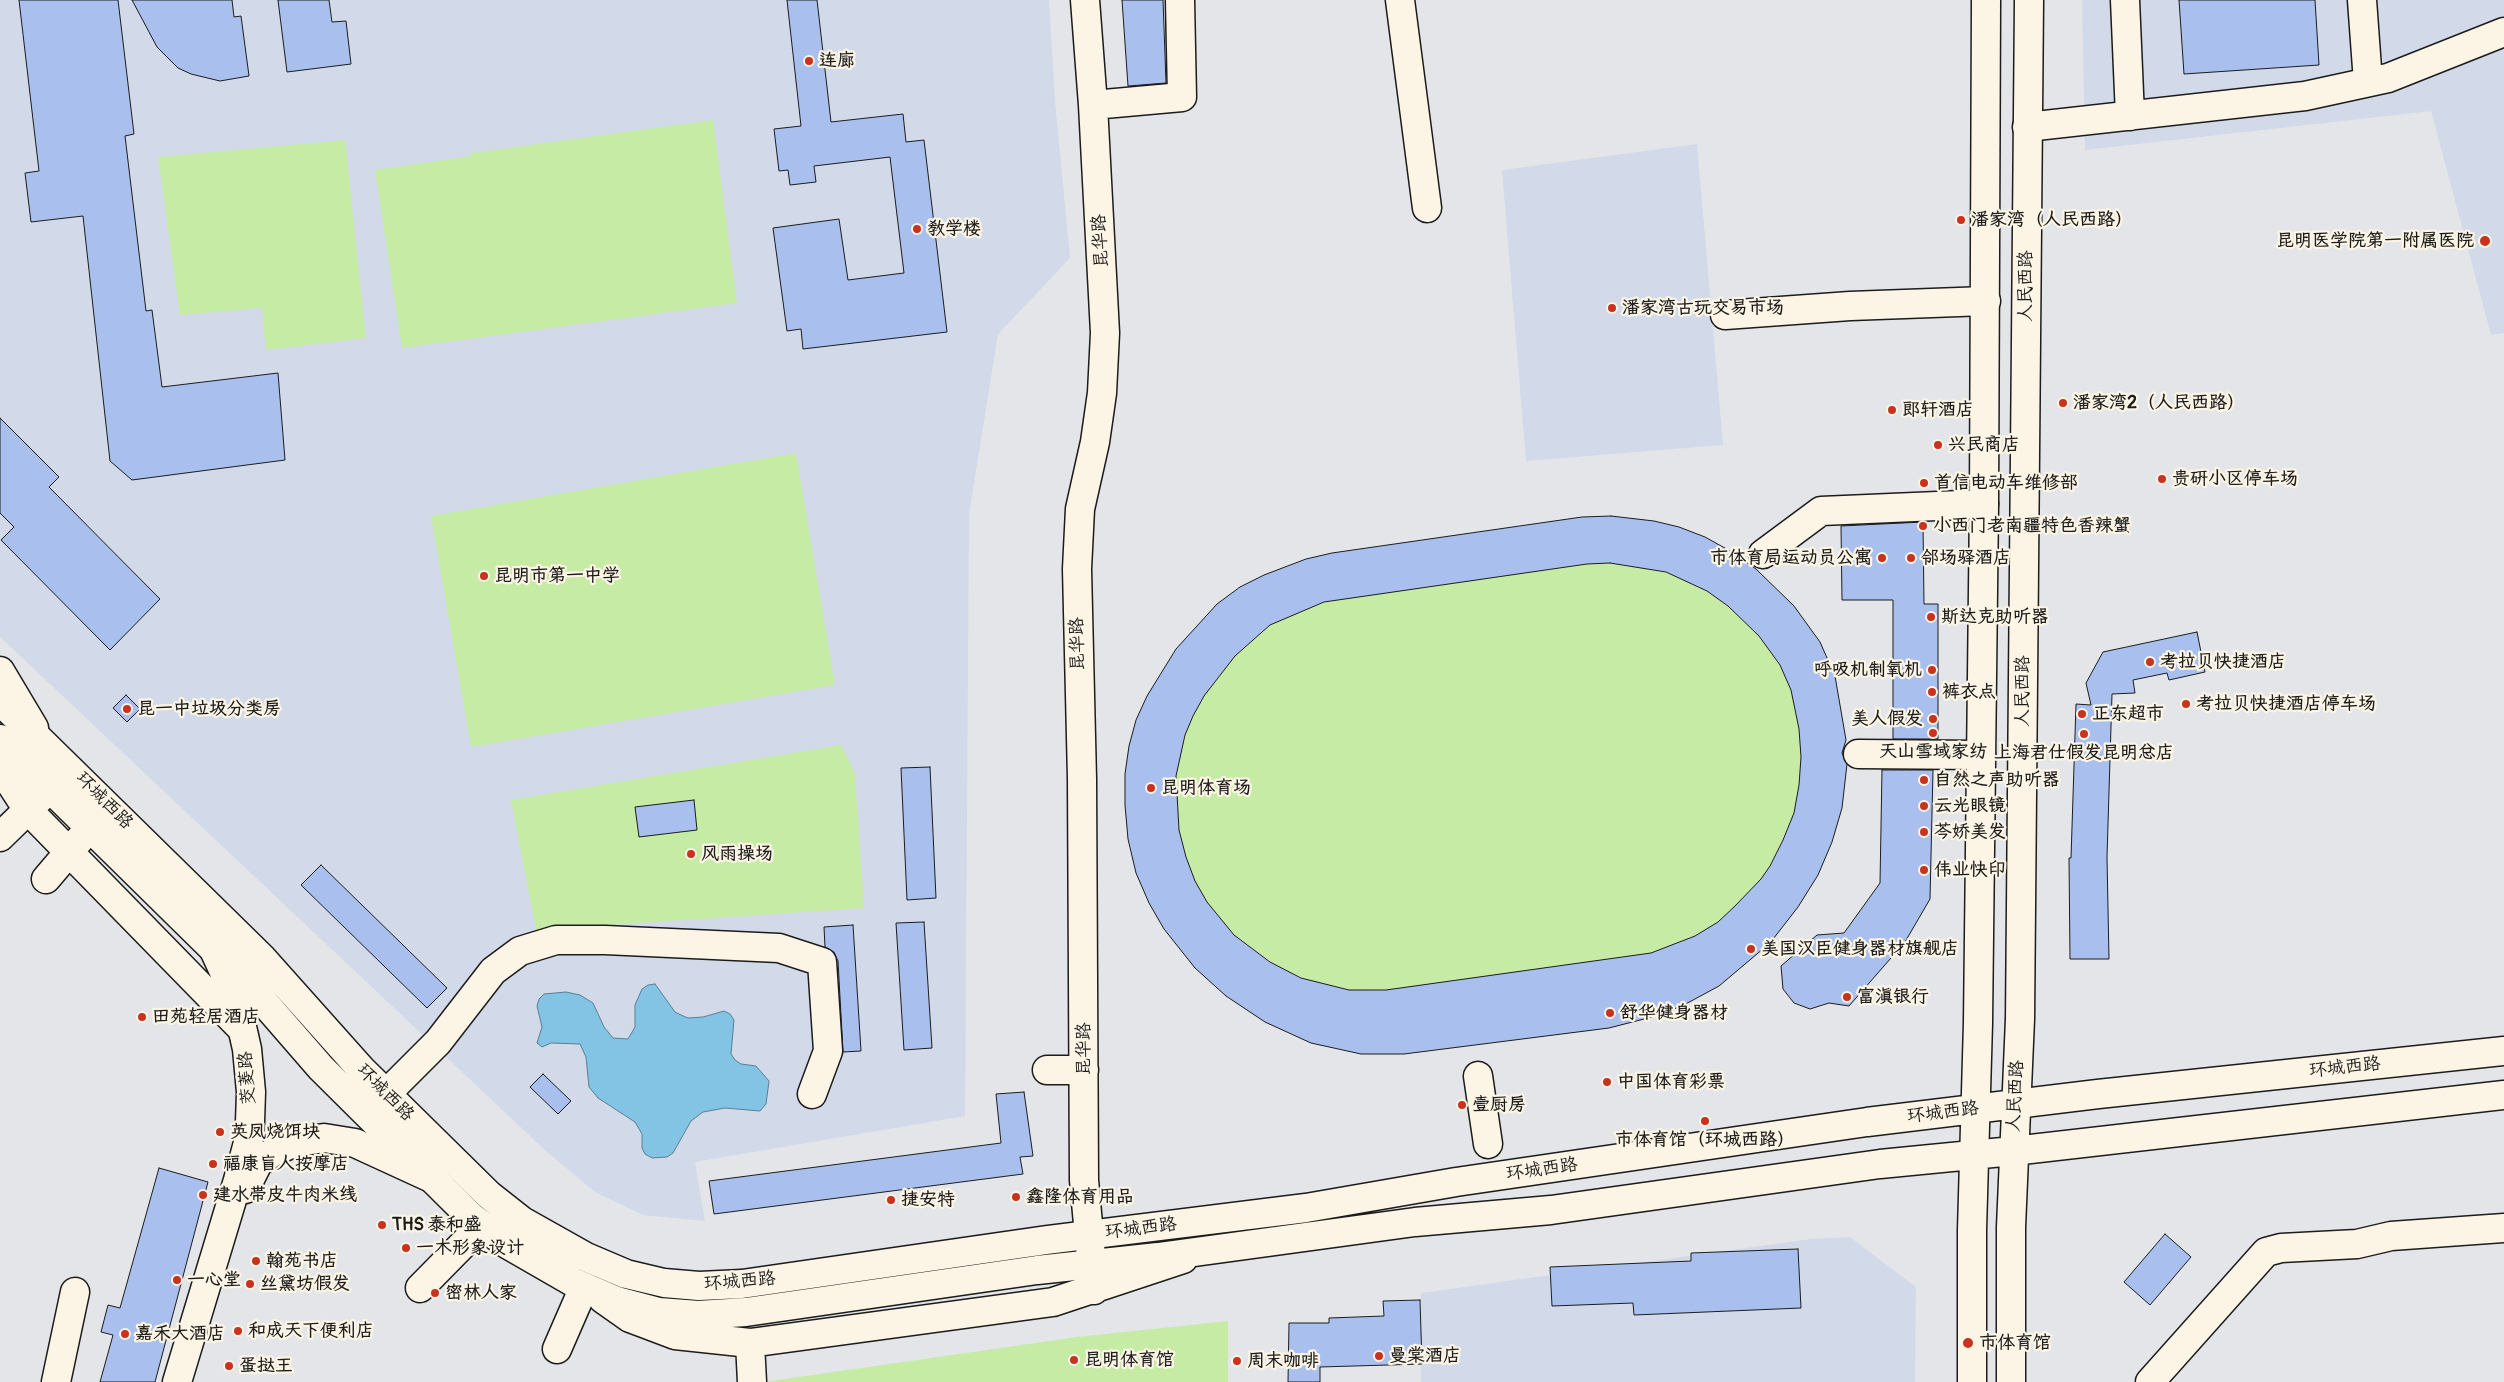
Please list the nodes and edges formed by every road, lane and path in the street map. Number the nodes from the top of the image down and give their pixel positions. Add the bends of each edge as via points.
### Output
1 (1085, 0) edge
2 (1180, 0) edge
3 (1400, 0) edge
4 (1986, 0) edge
5 (2028, 0) edge
6 (2125, 0) edge
7 (2362, 0) edge
8 (2504, 32) edge
9 (2368, 82) junction
10 (1094, 105) junction
11 (2130, 116) junction
12 (2027, 127) junction
13 (1427, 208) dead end
14 (1986, 301) junction
15 (1725, 315) dead end
16 (1984, 504) junction
17 (1763, 554) dead end
18 (0, 671) edge
19 (0, 701) edge
20 (40, 738) junction
21 (0, 739) edge
22 (1858, 754) dead end
23 (1981, 755) junction
24 (0, 767) edge
25 (51, 788) junction
26 (28, 810) junction
27 (91, 828) junction
28 (0, 837) edge
29 (68, 852) junction
30 (46, 879) dead end
31 (213, 949) junction
32 (243, 1030) junction
33 (2504, 1051) edge
34 (1047, 1070) dead end
35 (1084, 1070) junction
36 (1478, 1076) dead end
37 (386, 1094) junction
38 (812, 1094) dead end
39 (2504, 1095) edge
40 (2016, 1104) junction
41 (1976, 1109) junction
42 (1488, 1144) dead end
43 (2013, 1152) junction
44 (1974, 1155) junction
45 (433, 1179) junction
46 (482, 1225) junction
47 (2504, 1228) edge
48 (1089, 1235) junction
49 (1093, 1277) junction
50 (420, 1288) dead end
51 (589, 1290) junction
52 (75, 1292) dead end
53 (750, 1343) junction
54 (558, 1349) dead end
55 (56, 1382) edge
56 (177, 1382) edge
57 (187, 1382) edge
58 (752, 1382) edge
59 (1972, 1382) edge
60 (2011, 1382) edge
61 (2150, 1382) edge

1 - 10 main road, 昆华路
2 - 10 main road via 1182,97
3 - 13 main road
4 - 14 main road
5 - 12 main road, 人民西路
6 - 11 main road
7 - 9 main road
8 - 9 main road via 2388,78
9 - 11 main road via 2305,96
10 - 35 main road, 昆华路 via 1105,334 1102,393 1080,509 1076,569 1082,769
11 - 12 main road
12 - 40 main road, 人民西路 via 2020,1000
14 - 15 main road
14 - 16 main road
16 - 17 main road via 1821,511
16 - 23 main road
18 - 20 main road
19 - 20 main road, 环城西路
20 - 37 main road, 环城西路 via 262,958
21 - 25 main road, 环城西路
22 - 23 main road
23 - 41 main road
24 - 26 main road
25 - 26 main road
25 - 27 main road, 环城西路
26 - 28 main road
26 - 29 main road
27 - 29 main road
27 - 31 main road, 环城西路
29 - 30 main road
29 - 32 main road
31 - 32 main road, 茭菱路 via 234,996
31 - 45 main road, 环城西路 via 242,977 321,1068
32 - 56 main road, 茭菱路 via 251,1092 248,1139
33 - 40 main road, 环城西路
34 - 35 main road
35 - 48 main road, 昆华路 via 1084,1180
36 - 42 main road
37 - 38 main road via 438,1042 493,971 520,951 556,940 595,940 779,948 822,962 828,1050
37 - 48 main road, 环城西路 via 489,1195 522,1221 586,1257 645,1280 698,1286 742,1284
39 - 43 main road, 环城西路
40 - 41 main road, 环城西路
40 - 43 main road, 人民西路
41 - 44 main road
41 - 48 main road, 环城西路 via 1465,1181 1306,1208
43 - 44 main road, 环城西路
43 - 60 main road, 人民西路
44 - 49 main road, 环城西路 via 1880,1164 1551,1210 1415,1222 1208,1250
44 - 59 main road
45 - 46 main road, 环城西路
45 - 57 main road via 355,1143 324,1138 293,1143 258,1163 247,1182
46 - 50 main road
46 - 51 main road, 环城西路 via 524,1255
47 - 61 main road via 2391,1236 2356,1244 2281,1248 2266,1252
48 - 49 main road, 昆华路
49 - 51 main road, 环城西路 via 728,1314 659,1312
49 - 53 main road via 1041,1304
51 - 53 main road via 630,1318 652,1328 675,1335
51 - 54 main road
52 - 55 main road
53 - 58 main road

